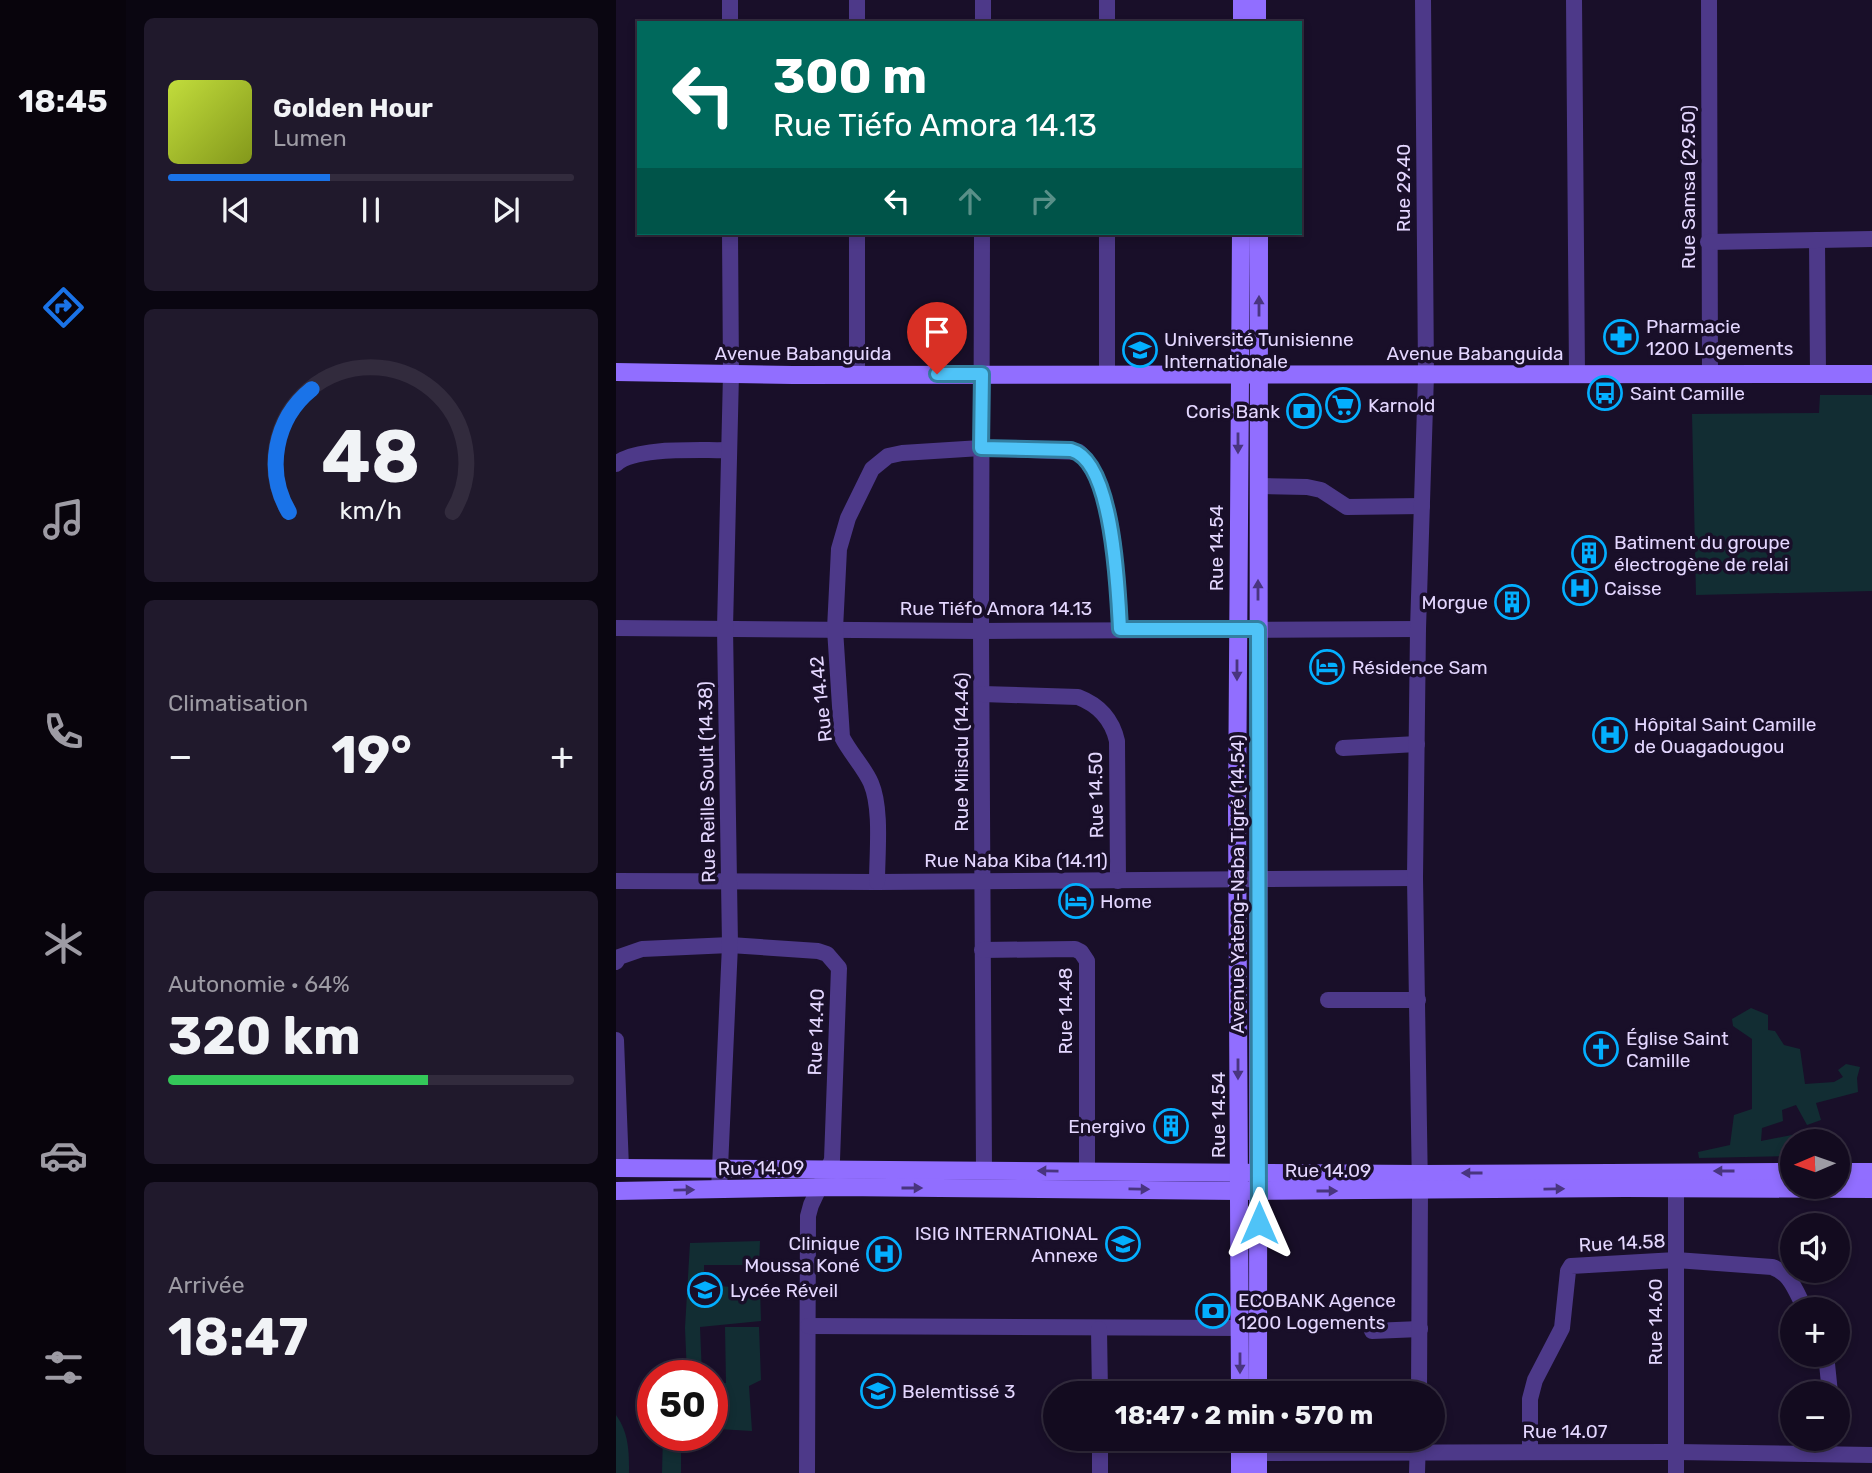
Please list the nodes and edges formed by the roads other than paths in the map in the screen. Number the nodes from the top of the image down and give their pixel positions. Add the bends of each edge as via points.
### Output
1 (730, 0) edge
2 (857, 0) edge
3 (984, 0) edge
4 (1107, 0) edge
5 (1242, 0) edge
6 (1257, 0) edge
7 (1423, 0) edge
8 (1574, 0) edge
9 (1709, 0) edge
10 (730, 21) edge
11 (857, 21) edge
12 (983, 21) edge
13 (1107, 21) edge
14 (1242, 21) edge
15 (1257, 21) edge
16 (730, 235) edge
17 (857, 235) edge
18 (982, 235) edge
19 (1107, 235) edge
20 (1241, 235) edge
21 (1259, 235) edge
22 (1872, 239) edge
23 (1817, 240) junction
24 (1708, 242) junction
25 (616, 372) edge
26 (731, 374) junction
27 (857, 374) junction
28 (982, 374) junction
29 (1107, 374) junction
30 (1238, 374) junction
31 (1260, 374) junction
32 (1577, 374) junction
33 (1710, 374) junction
34 (1872, 374) edge
35 (1426, 375) junction
36 (1818, 375) junction
37 (981, 448) junction
38 (729, 450) junction
39 (616, 464) edge
40 (1258, 486) junction
41 (1422, 506) junction
42 (616, 628) edge
43 (725, 628) junction
44 (1237, 628) junction
45 (835, 629) junction
46 (1120, 629) junction
47 (1258, 629) junction
48 (1418, 629) junction
49 (981, 631) junction
50 (982, 694) junction
51 (1417, 744) junction
52 (1343, 748) dead end
53 (1415, 878) junction
54 (1237, 880) junction
55 (1258, 880) junction
56 (616, 881) edge
57 (982, 881) junction
58 (1118, 881) junction
59 (730, 882) junction
60 (877, 882) junction
61 (730, 946) junction
62 (982, 950) junction
63 (616, 962) edge
64 (1328, 1000) dead end
65 (1418, 1000) junction
66 (616, 1040) edge
67 (618, 1168) edge
68 (718, 1169) junction
69 (829, 1170) junction
70 (984, 1171) junction
71 (1087, 1172) junction
72 (1239, 1172) junction
73 (1850, 1172) edge
74 (1872, 1172) edge
75 (1780, 1173) edge
76 (1676, 1180) junction
77 (1259, 1182) junction
78 (1420, 1182) junction
79 (820, 1188) junction
80 (1872, 1189) edge
81 (719, 1190) junction
82 (616, 1191) edge
83 (1239, 1191) junction
84 (1676, 1261) junction
85 (1799, 1297) edge
86 (808, 1326) junction
87 (1240, 1328) junction
88 (1099, 1329) junction
89 (1420, 1329) junction
90 (1372, 1331) dead end
91 (1100, 1381) edge
92 (1240, 1381) edge
93 (1258, 1381) edge
94 (1419, 1381) edge
95 (1445, 1447) edge
96 (1780, 1449) edge
97 (1100, 1451) edge
98 (1240, 1451) edge
99 (1258, 1451) edge
100 (1418, 1451) edge
101 (1850, 1451) edge
102 (1530, 1452) junction
103 (1676, 1452) junction
104 (1872, 1455) edge
105 (807, 1473) edge
106 (1100, 1473) edge
107 (1240, 1473) edge
108 (1258, 1473) edge
109 (1417, 1473) edge
110 (1676, 1473) edge

1 - 10 street
2 - 11 street
3 - 12 street
4 - 13 street
5 - 14 street
6 - 15 street
7 - 35 street, Rue 29.40
8 - 32 street
9 - 24 street, Rue Samsa (29.50)
16 - 26 street, Rue Reille Soult (14.38)
17 - 27 street
18 - 28 street, Rue Miisdu (14.46)
19 - 29 street
20 - 30 street, Rue 14.54
31 -> 21 street, Avenue Yateng-Naba Tigré (14.54)
22 - 23 street
23 - 24 street
23 - 36 street
24 - 33 street, Rue Samsa (29.50)
25 - 26 street, Avenue Babanguida
26 - 27 street, Avenue Babanguida
26 - 38 street, Rue Reille Soult (14.38)
27 - 28 street, Avenue Babanguida
28 - 29 street, Avenue Babanguida
28 - 37 street, Rue Miisdu (14.46)
29 - 30 street, Avenue Babanguida
30 - 31 street, Avenue Babanguida
30 -> 44 street, Rue 14.54
31 - 35 street, Avenue Babanguida
31 - 40 street, Avenue Yateng-Naba Tigré (14.54)
32 - 33 street, Avenue Babanguida
32 - 35 street, Avenue Babanguida
33 - 36 street, Avenue Babanguida
34 - 36 street, Avenue Babanguida
35 - 41 street, Rue 29.40
37 - 45 street, Rue 14.42 via 902,453 888,456 872,469 842,536
37 - 46 street, Rue 14.42 via 1071,450 1086,459 1113,534
37 - 49 street, Rue Miisdu (14.46)
38 - 39 street via 637,455
38 - 43 street, Rue Reille Soult (14.38)
40 - 41 street via 1321,490 1347,507
47 -> 40 street, Avenue Yateng-Naba Tigré (14.54)
41 - 48 street, Rue 29.40
42 - 43 street, Rue Tiéfo Amora 14.13
43 - 45 street, Rue Tiéfo Amora 14.13
43 - 59 street, Rue Reille Soult (14.38)
44 - 46 street, Rue Tiéfo Amora 14.13
44 - 47 street, Rue Tiéfo Amora 14.13
44 -> 54 street, Rue 14.54
45 - 49 street, Rue Tiéfo Amora 14.13
45 - 60 street, Rue 14.42 via 842,737 876,796
46 - 49 street, Rue Tiéfo Amora 14.13
47 - 48 street, Rue Tiéfo Amora 14.13
47 - 55 street, Avenue Yateng-Naba Tigré (14.54)
48 - 51 street, Rue 29.40
49 - 50 street, Rue Miisdu (14.46)
50 - 57 street, Rue Miisdu (14.46)
50 - 58 street, Rue 14.50 via 1078,697 1103,712 1117,741
51 - 52 street
51 - 53 street, Rue 29.40
53 - 55 street, Rue Naba Kiba (14.11)
53 - 65 street, Rue 29.40
54 - 55 street, Rue Naba Kiba (14.11)
54 - 58 street, Rue Naba Kiba (14.11)
54 -> 72 street, Rue 14.54
55 - 77 street, Avenue Yateng-Naba Tigré (14.54)
56 - 59 street, Rue Naba Kiba (14.11)
57 - 58 street, Rue Naba Kiba (14.11)
57 - 60 street, Rue Naba Kiba (14.11)
57 - 62 street, Rue Miisdu (14.46)
59 - 60 street, Rue Naba Kiba (14.11)
59 - 61 street, Rue Reille Soult (14.38)
61 - 63 street via 642,948
61 - 68 street, Rue Reille Soult (14.38)
61 - 69 street, Rue 14.40 via 818,951 839,968
62 - 70 street, Rue Miisdu (14.46)
62 - 71 street, Rue 14.48 via 1076,949 1087,961
64 - 65 street
65 - 78 street, Rue 29.40
66 - 67 street
67 - 68 street, Rue 14.09
68 - 69 street, Rue 14.09
68 - 81 street, Rue Reille Soult (14.38)
69 - 70 street, Rue 14.09
69 - 79 street
71 -> 70 street, Rue 14.09
71 - 72 street, Rue 14.09
72 - 77 street, Rue 14.09
72 - 83 street, Rue 14.54
73 - 74 street
75 -> 76 street, Rue 14.09
76 - 78 street, Rue 14.09
76 - 80 street, Rue 14.09
76 - 84 street, Rue 14.60
77 - 78 street, Rue 14.09
77 - 83 street, Rue 14.09
77 - 93 street, Avenue Yateng-Naba Tigré (14.54)
78 - 89 street, Rue 29.40
79 - 81 street, Rue 14.09
79 -> 83 street, Rue 14.09
79 - 86 street via 808,1216
82 -> 81 street, Rue 14.09
83 - 87 street, Rue 14.54
84 - 85 street, Rue 14.58 via 1772,1267 1788,1275
84 - 102 street, Rue 14.58 via 1572,1266 1568,1271 1562,1328 1530,1399
84 - 103 street, Rue 14.60
86 - 88 street
86 - 105 street
87 - 88 street
87 -> 92 street, Rue 14.54
88 - 91 street
89 - 90 street
89 - 94 street, Rue 29.40
95 - 102 street, Rue 14.07
96 - 103 street, Rue 14.07
97 - 106 street
98 - 107 street
99 - 108 street
100 - 109 street
101 - 104 street, Rue 14.07
102 - 103 street, Rue 14.07
103 - 110 street, Rue 14.60

